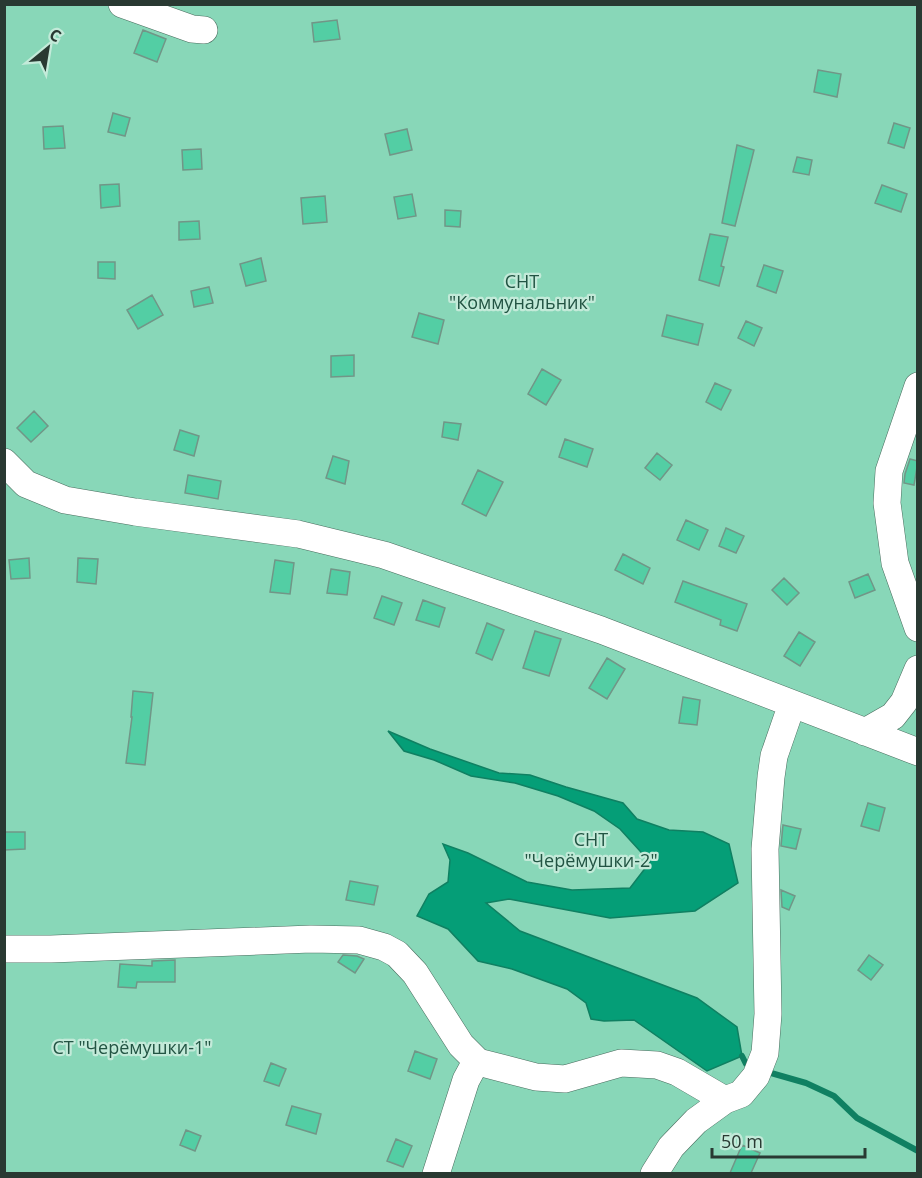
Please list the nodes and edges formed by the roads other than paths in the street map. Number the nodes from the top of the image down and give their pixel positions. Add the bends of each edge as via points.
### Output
1 (122, 4) edge
2 (204, 30) dead end
3 (918, 386) edge
4 (4, 462) edge
5 (918, 628) edge
6 (918, 669) edge
7 (792, 704) junction
8 (866, 732) junction
9 (918, 752) edge
10 (4, 949) edge
11 (478, 1062) junction
12 (725, 1100) junction
13 (436, 1173) edge
14 (654, 1173) edge

1 - 2 street
3 - 5 street via 889,471 887,503 895,563
4 - 7 street via 26,484 65,500 298,534 384,555 601,630
6 - 8 street via 904,702 893,716
7 - 8 street
7 - 12 street via 774,756 765,849 765,1053 756,1076 741,1094
8 - 9 street
10 - 11 street via 359,940 398,954 415,973 461,1045
11 - 12 street via 536,1077 565,1079 621,1063 657,1065
11 - 13 street via 465,1080
12 - 14 street via 696,1121 671,1147

